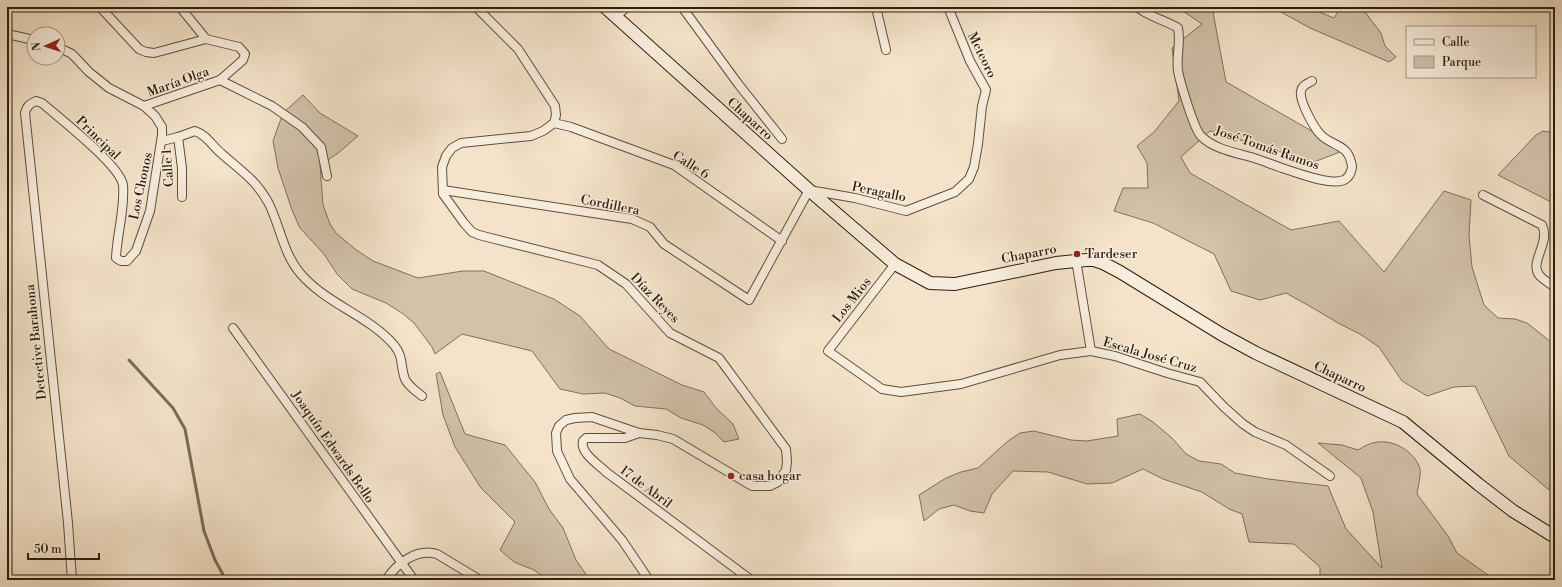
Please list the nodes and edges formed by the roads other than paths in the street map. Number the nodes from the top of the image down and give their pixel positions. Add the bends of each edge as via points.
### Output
1 (100, 7) edge
2 (180, 7) edge
3 (605, 7) edge
4 (627, 7) edge
5 (682, 7) edge
6 (876, 7) edge
7 (948, 7) edge
8 (1137, 7) edge
9 (477, 8) edge
10 (615, 17) junction
11 (7, 34) edge
12 (26, 38) edge
13 (206, 39) junction
14 (886, 50) dead end
15 (66, 51) edge
16 (220, 80) junction
17 (1312, 81) dead end
18 (986, 90) joint
19 (30, 103) joint
20 (144, 106) junction
21 (554, 123) junction
22 (178, 137) junction
23 (782, 139) dead end
24 (162, 141) junction
25 (327, 176) dead end
26 (443, 190) junction
27 (808, 190) junction
28 (1483, 195) dead end
29 (182, 197) dead end
30 (782, 241) junction
31 (116, 258) joint
32 (1076, 260) junction
33 (895, 264) junction
34 (1555, 287) edge
35 (233, 328) dead end
36 (828, 351) joint
37 (1091, 351) junction
38 (422, 396) dead end
39 (639, 434) junction
40 (1330, 476) dead end
41 (1555, 537) edge
42 (402, 562) junction
43 (72, 580) edge
44 (386, 580) edge
45 (414, 580) edge
46 (480, 580) edge
47 (649, 580) edge
48 (751, 580) edge

1 - 13 street via 139,49 146,52 154,53
2 - 13 street
3 - 10 street, Chaparro
4 - 10 street
5 - 23 street
6 - 14 street
7 - 18 street, Meteoro via 970,61
8 - 17 street, José Tomás Ramos via 1143,13 1178,28 1178,68 1181,83 1200,136 1224,149 1302,174 1324,180 1343,181 1349,177 1352,168 1349,156 1340,146 1321,134 1302,99 1301,91 1304,85
9 - 21 street via 518,49 555,106
10 - 27 street, Chaparro
11 - 12 street
13 - 16 street, María Olga via 239,47 245,54 243,60
15 - 20 street, Los Chonos via 108,88
16 - 20 street, María Olga
16 - 25 street via 272,106 302,126 321,147
18 - 27 street, Peragallo via 974,167 969,179 955,192 906,212 855,198
19 - 31 street, Principal via 42,103 81,136 102,155 122,183 123,210
19 - 43 street, Detective Barahona via 25,113
20 - 24 street, Los Chonos via 162,127
21 - 26 street, Díaz Reyes via 531,136 461,144 452,148 442,167
21 - 30 street, Calle 6 via 674,165
22 - 24 street
22 - 29 street, Calle 1
22 - 38 street via 196,130 201,132 212,145 253,180 268,203 287,253 300,274 321,293 381,332 394,345 401,357 405,380
24 - 31 street, Los Chonos via 150,211 136,251 127,262
26 - 30 street, Cordillera via 632,219 650,227 664,244 749,300
26 - 39 street, Díaz Reyes via 443,194 472,232 598,265 626,284 670,333 719,358 786,449 788,462 778,482 770,486 752,486 673,439
27 - 30 street
27 - 33 street, Chaparro
28 - 34 street via 1542,225 1545,232 1536,264 1537,271 1540,277
32 - 33 street, Chaparro via 956,284 930,283
32 - 37 street
32 - 41 street, Chaparro via 1103,263 1256,353 1403,422 1513,511
33 - 36 street, Los Mios
35 - 42 street, Joaquín Edwards Bello
36 - 37 street, Escala José Cruz via 882,389 901,392 961,384 1060,355
37 - 40 street, Escala José Cruz via 1200,382 1243,424 1286,445
39 - 47 street, Díaz Reyes via 592,417 575,418 566,420 559,426 555,442 558,455 570,479 622,540
39 - 48 street, 17 de Abril via 626,438 586,438 582,445 585,452 606,472
42 - 44 street
42 - 45 street, Joaquín Edwards Bello
42 - 46 street via 422,552 430,552

